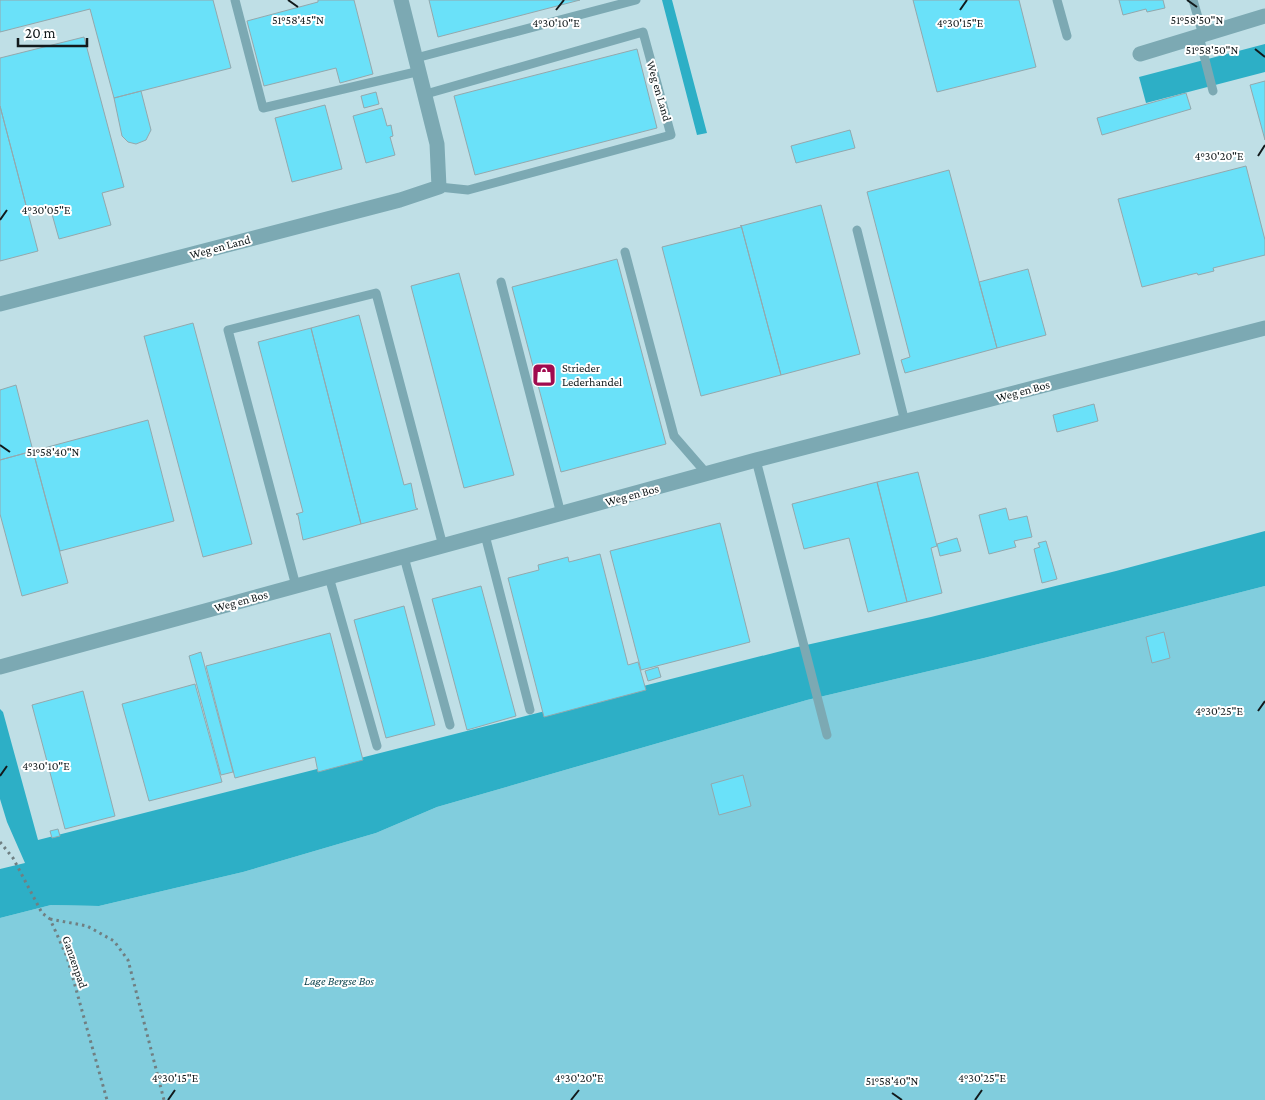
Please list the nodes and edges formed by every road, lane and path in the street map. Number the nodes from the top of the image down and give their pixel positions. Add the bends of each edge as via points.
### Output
1 (235, 0) edge
2 (401, 0) edge
3 (636, 0) edge
4 (1057, 0) edge
5 (1193, 0) edge
6 (1265, 16) edge
7 (1067, 36) dead end
8 (1201, 36) junction
9 (1140, 54) dead end
10 (418, 64) junction
11 (1213, 91) dead end
12 (426, 94) junction
13 (439, 187) junction
14 (857, 230) dead end
15 (625, 252) dead end
16 (501, 282) dead end
17 (0, 304) edge
18 (1265, 328) edge
19 (905, 422) junction
20 (756, 460) junction
21 (708, 474) junction
22 (561, 514) junction
23 (485, 535) junction
24 (443, 546) junction
25 (404, 557) junction
26 (329, 577) junction
27 (296, 586) junction
28 (0, 667) edge
29 (530, 710) dead end
30 (450, 725) dead end
31 (827, 735) dead end
32 (376, 746) dead end
33 (0, 842) edge
34 (50, 919) junction
35 (107, 1100) edge
36 (164, 1100) edge

1 - 10 lane via 264,108
2 - 10 street
3 - 10 lane
4 - 7 lane
5 - 8 lane
6 - 8 street
8 - 9 street
8 - 11 lane
10 - 12 street
12 - 13 street via 438,144
12 - 13 lane, Weg en Land via 643,32 671,135 468,190
13 - 17 street, Weg en Land via 400,200
14 - 19 lane
15 - 21 lane via 674,436
16 - 22 lane
18 - 19 street, Weg en Bos
19 - 20 street, Weg en Bos
20 - 21 street, Weg en Bos
20 - 31 lane
21 - 22 street, Weg en Bos
22 - 23 street, Weg en Bos
23 - 24 street, Weg en Bos
23 - 29 lane
24 - 25 street, Weg en Bos
24 - 27 lane via 376,292 228,330
25 - 26 street, Weg en Bos
25 - 30 lane
26 - 27 street, Weg en Bos
26 - 32 lane
27 - 28 street, Weg en Bos
33 - 34 path, Ganzenpad via 13,858 42,913
34 - 35 path, Ganzenpad via 67,957
34 - 36 path via 87,926 114,941 128,960

